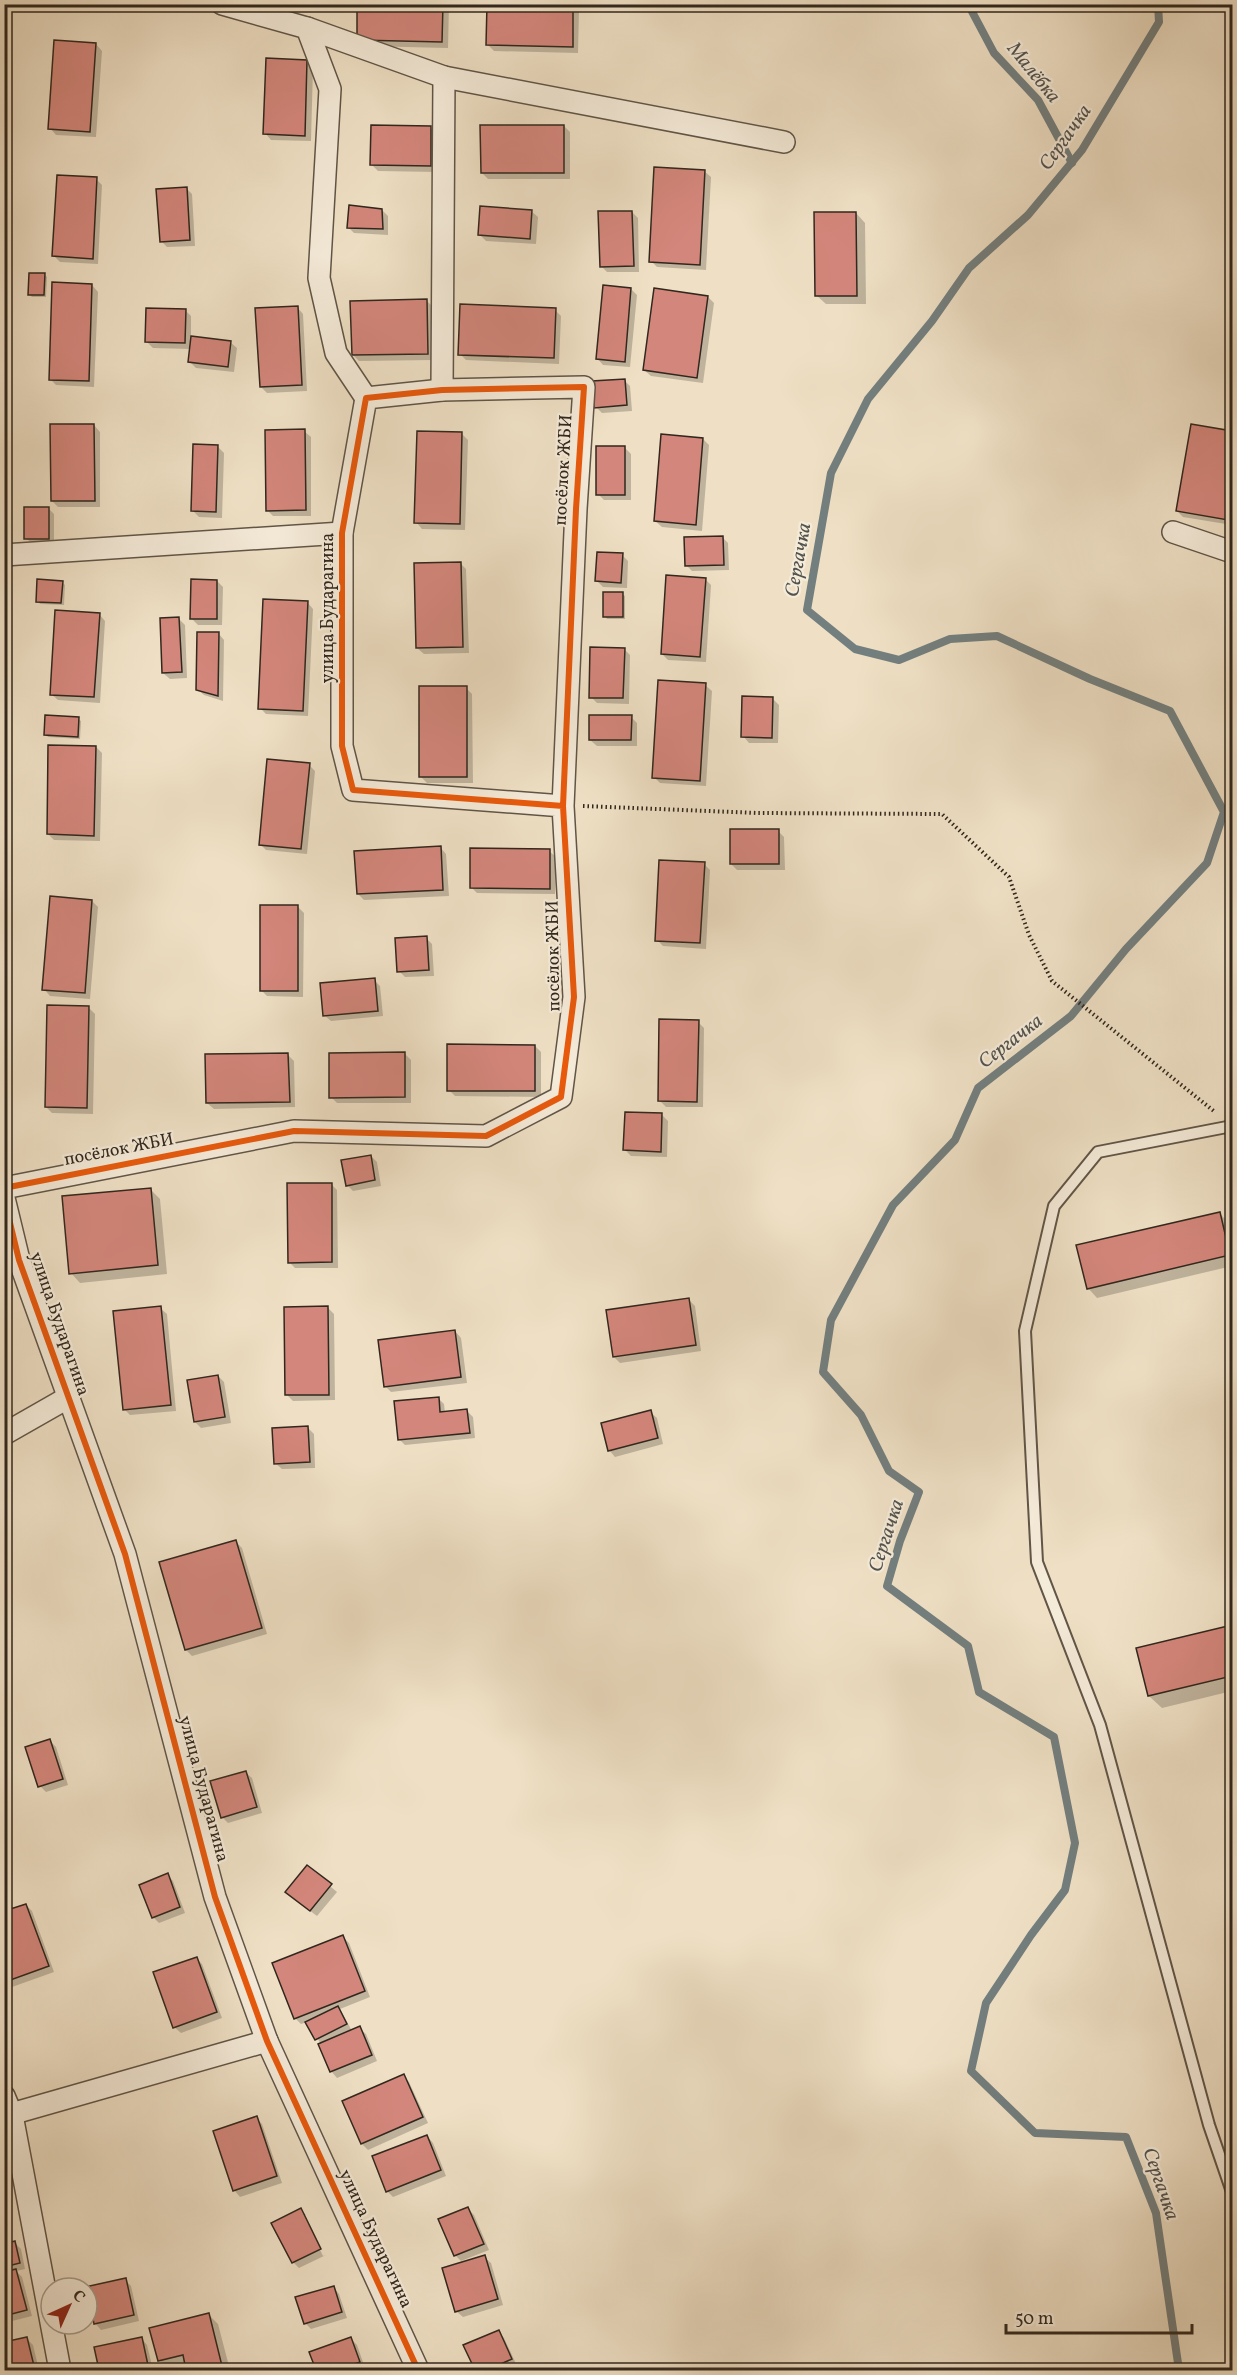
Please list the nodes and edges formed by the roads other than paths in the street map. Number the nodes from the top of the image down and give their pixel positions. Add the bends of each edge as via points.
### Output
1 (222, 4) edge
2 (307, 28) junction
3 (444, 77) junction
4 (784, 142) dead end
5 (442, 390) junction
6 (366, 398) junction
7 (1173, 532) dead end
8 (342, 533) junction
9 (1233, 552) edge
10 (4, 555) edge
11 (563, 806) junction
12 (1232, 1126) edge
13 (4, 1188) edge
14 (4, 1198) edge
15 (69, 1397) junction
16 (4, 1434) edge
17 (267, 2041) junction
18 (7, 2109) edge
19 (1233, 2192) edge
20 (60, 2370) edge
21 (418, 2370) edge

1 - 2 street
2 - 3 street
2 - 6 street via 330,89 320,278 336,353
3 - 4 street
3 - 5 street
5 - 6 street
5 - 11 street, посёлок ЖБИ via 584,387
6 - 8 street, улица Бударагина
7 - 9 street
8 - 10 street, улица Бударагина
8 - 11 street, улица Бударагина via 342,746 353,790
11 - 13 street, посёлок ЖБИ via 574,997 561,1097 486,1136 294,1131
12 - 19 lane via 1098,1152 1054,1206 1025,1331 1037,1563 1100,1725 1209,2126
14 - 15 street, улица Бударагина via 19,1260
15 - 16 street
15 - 17 street, улица Бударагина via 125,1554 216,1897
17 - 18 street
17 - 21 street, улица Бударагина
18 - 20 street

